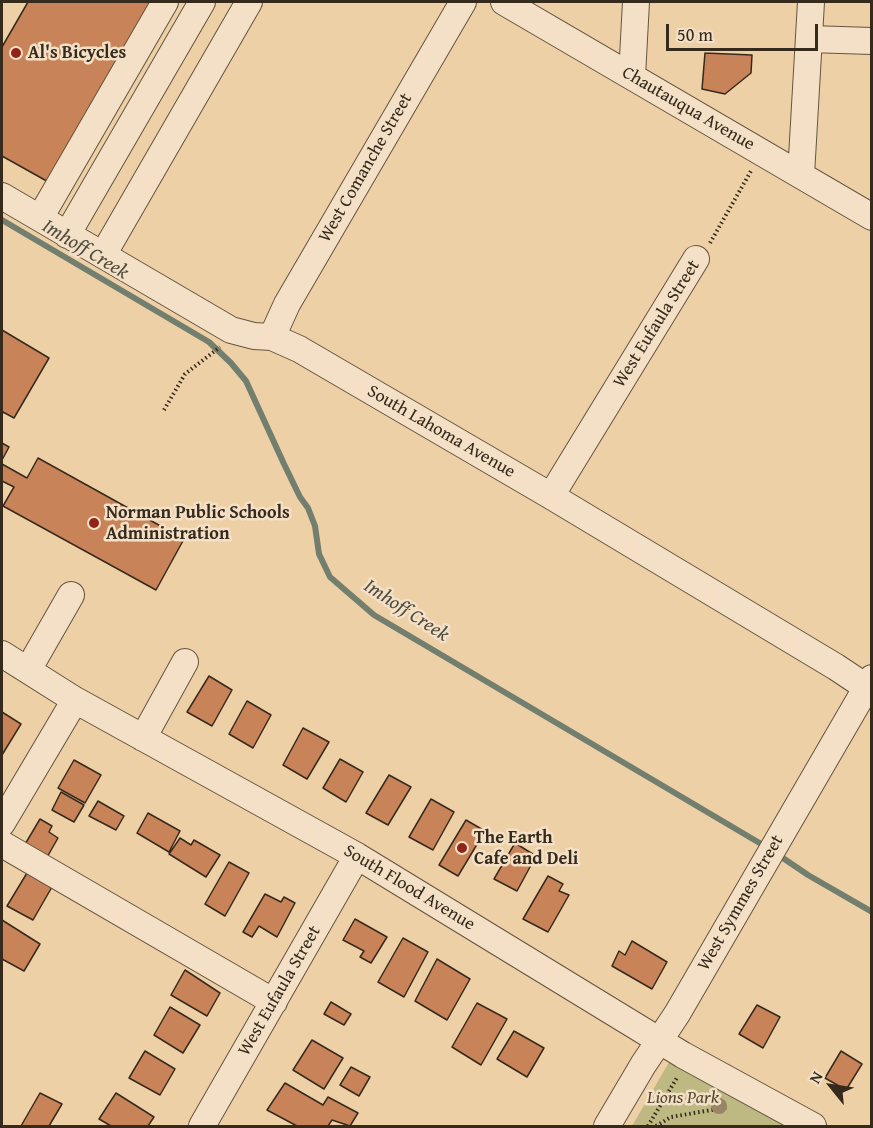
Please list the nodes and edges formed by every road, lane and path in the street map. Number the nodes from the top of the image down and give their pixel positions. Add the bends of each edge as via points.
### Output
1 (165, 2) edge
2 (202, 2) edge
3 (249, 2) edge
4 (463, 2) edge
5 (504, 2) edge
6 (636, 2) edge
7 (811, 2) edge
8 (809, 39) junction
9 (872, 41) edge
10 (632, 76) junction
11 (763, 153) junction
12 (801, 175) junction
13 (2, 196) edge
14 (872, 217) edge
15 (40, 218) junction
16 (68, 235) junction
17 (103, 255) junction
18 (696, 259) joint
19 (272, 337) junction
20 (212, 354) dead end
21 (164, 410) dead end
22 (551, 496) junction
23 (71, 595) dead end
24 (2, 654) edge
25 (185, 662) dead end
26 (28, 670) junction
27 (870, 686) edge
28 (75, 700) junction
29 (143, 738) junction
30 (2, 823) edge
31 (2, 844) edge
32 (357, 856) junction
33 (274, 1002) junction
34 (660, 1041) junction
35 (679, 1075) dead end
36 (732, 1106) dead end
37 (202, 1126) edge
38 (607, 1126) edge
39 (648, 1126) edge
40 (656, 1126) edge
41 (813, 1126) edge

1 - 15 street
2 - 16 street
3 - 17 street
4 - 19 street, West Comanche Street via 287,304
5 - 10 street, Chautauqua Avenue
6 - 10 street
7 - 8 street
8 - 9 street
8 - 12 street
10 - 11 street, Chautauqua Avenue
11 - 12 street, Chautauqua Avenue
11 - 18 path, West Eufaula Street via 706,250
12 - 14 street, Chautauqua Avenue
13 - 15 street, South Lahoma Avenue
15 - 16 street, South Lahoma Avenue
16 - 17 street, South Lahoma Avenue
17 - 19 street, South Lahoma Avenue via 231,330
18 - 22 street, West Eufaula Street
19 - 22 street, South Lahoma Avenue
20 - 21 path via 185,374
22 - 27 street, South Lahoma Avenue
23 - 26 street
24 - 26 street, South Flood Avenue
25 - 29 street
26 - 28 street, South Flood Avenue
27 - 34 street, West Symmes Street
28 - 29 street, South Flood Avenue
28 - 30 street
29 - 32 street, South Flood Avenue
31 - 33 street
32 - 33 street, West Eufaula Street
32 - 34 street, South Flood Avenue
33 - 37 street, West Eufaula Street
34 - 38 street, West Symmes Street
34 - 41 street, South Flood Avenue
35 - 39 path
36 - 40 path via 671,1117

